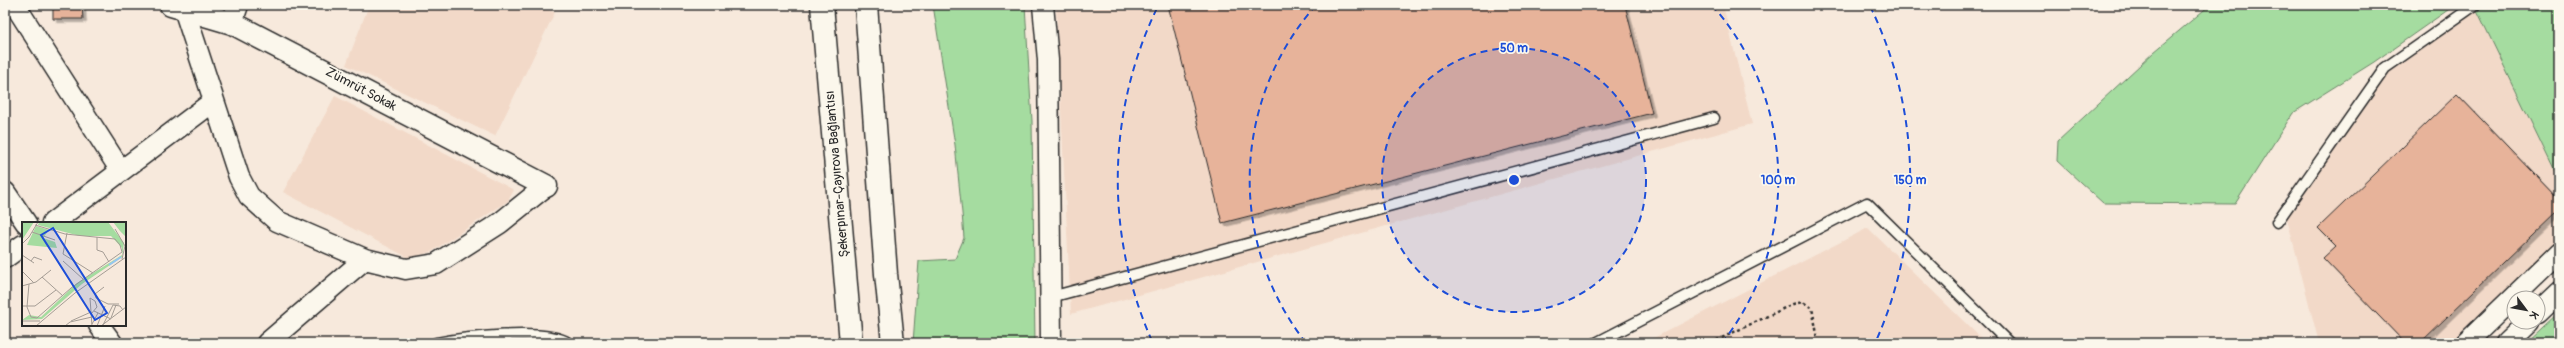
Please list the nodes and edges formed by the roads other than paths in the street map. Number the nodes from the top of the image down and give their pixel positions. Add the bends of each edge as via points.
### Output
1 (15, 5) edge
2 (822, 5) edge
3 (866, 5) edge
4 (1042, 5) edge
5 (2475, 5) edge
6 (178, 7) edge
7 (235, 14) edge
8 (214, 101) junction
9 (1714, 118) dead end
10 (121, 171) junction
11 (546, 186) joint
12 (5, 192) edge
13 (25, 222) edge
14 (53, 222) edge
15 (2278, 222) dead end
16 (22, 246) edge
17 (2559, 253) edge
18 (5, 258) edge
19 (365, 259) junction
20 (2559, 293) edge
21 (1051, 297) junction
22 (2546, 305) edge
23 (100, 326) edge
24 (2520, 330) edge
25 (112, 343) edge
26 (266, 343) edge
27 (436, 343) edge
28 (568, 343) edge
29 (851, 343) edge
30 (893, 343) edge
31 (1051, 343) edge
32 (1596, 343) edge
33 (2009, 343) edge
34 (2466, 343) edge
35 (2506, 343) edge

1 - 10 street
2 - 29 main road, Şekerpınar-Çayırova Bağlantısı
3 - 30 main road
4 - 21 street via 1048,60
5 - 15 lane via 2385,68
6 - 7 main road, Zümrüt Sokak
6 - 8 street
7 - 11 main road, Zümrüt Sokak
8 - 10 street
8 - 19 street via 239,177 249,196 277,221
9 - 21 lane
10 - 14 street
11 - 19 street via 500,223 436,264 406,269
12 - 13 street
16 - 18 street
17 - 34 street
19 - 26 street
20 - 22 street
21 - 31 street
23 - 25 street
24 - 35 street
27 - 28 lane via 465,337 528,335
32 - 33 lane via 1868,203

